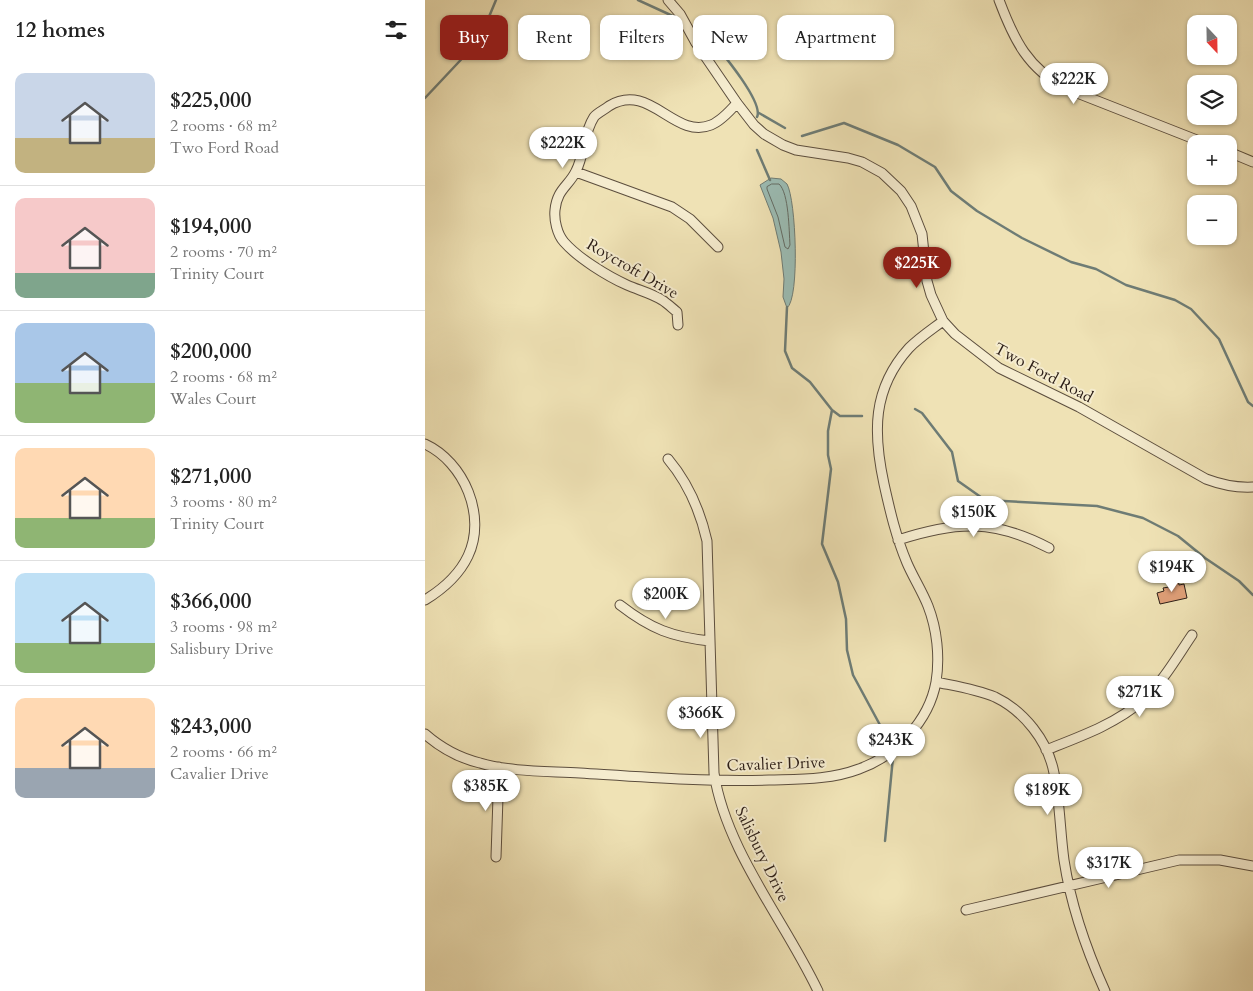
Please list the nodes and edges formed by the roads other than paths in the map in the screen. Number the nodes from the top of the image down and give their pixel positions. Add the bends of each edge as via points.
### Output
1 (668, 0) edge
2 (999, 0) edge
3 (737, 103) junction
4 (1187, 136) edge
5 (1237, 155) edge
6 (1253, 162) edge
7 (576, 172) junction
8 (718, 247) dead end
9 (943, 321) junction
10 (678, 325) dead end
11 (425, 444) edge
12 (668, 459) dead end
13 (1253, 487) edge
14 (898, 540) junction
15 (1049, 548) dead end
16 (425, 600) edge
17 (620, 605) dead end
18 (1192, 635) dead end
19 (710, 641) junction
20 (936, 682) junction
21 (425, 734) edge
22 (1046, 750) junction
23 (499, 767) junction
24 (715, 780) junction
25 (496, 857) dead end
26 (1253, 866) edge
27 (1069, 886) junction
28 (966, 910) dead end
29 (818, 991) edge
30 (1105, 991) edge

1 - 3 street, Two Ford Road
2 - 4 street via 1021,49 1055,83
3 - 7 street, Roycroft Drive via 711,126 694,128 679,123 645,102 615,103 595,116 585,135
3 - 9 street, Two Ford Road via 754,125 776,142 796,150 862,162 893,182 917,220 927,281
5 - 6 street
7 - 8 street via 672,208 690,219
7 - 10 street, Roycroft Drive via 559,192 555,210 556,225 563,241 616,279 662,300 677,312
9 - 13 street, Two Ford Road via 979,354 1014,376 1079,407 1206,479 1225,486
9 - 14 street, Cavalier Drive via 899,360 886,382 878,409 879,458
11 - 16 street via 457,469 469,493 475,520 467,558 446,584
12 - 19 street, Salisbury Drive via 688,486 703,524 708,559
14 - 15 street via 946,527 984,526 1019,534
14 - 20 street, Cavalier Drive via 932,618 937,649
17 - 19 street via 659,631
18 - 22 street via 1155,687 1129,711
19 - 24 street, Salisbury Drive
20 - 22 street via 985,694 1008,705 1028,723
20 - 24 street, Cavalier Drive via 928,706 911,732 874,763 823,778
21 - 23 street, Cavalier Drive via 465,759
22 - 27 street via 1054,772
23 - 24 street, Cavalier Drive
23 - 25 street
24 - 29 street, Salisbury Drive via 748,867
26 - 27 street via 1220,860 1179,860
27 - 28 street
27 - 30 street via 1084,940

